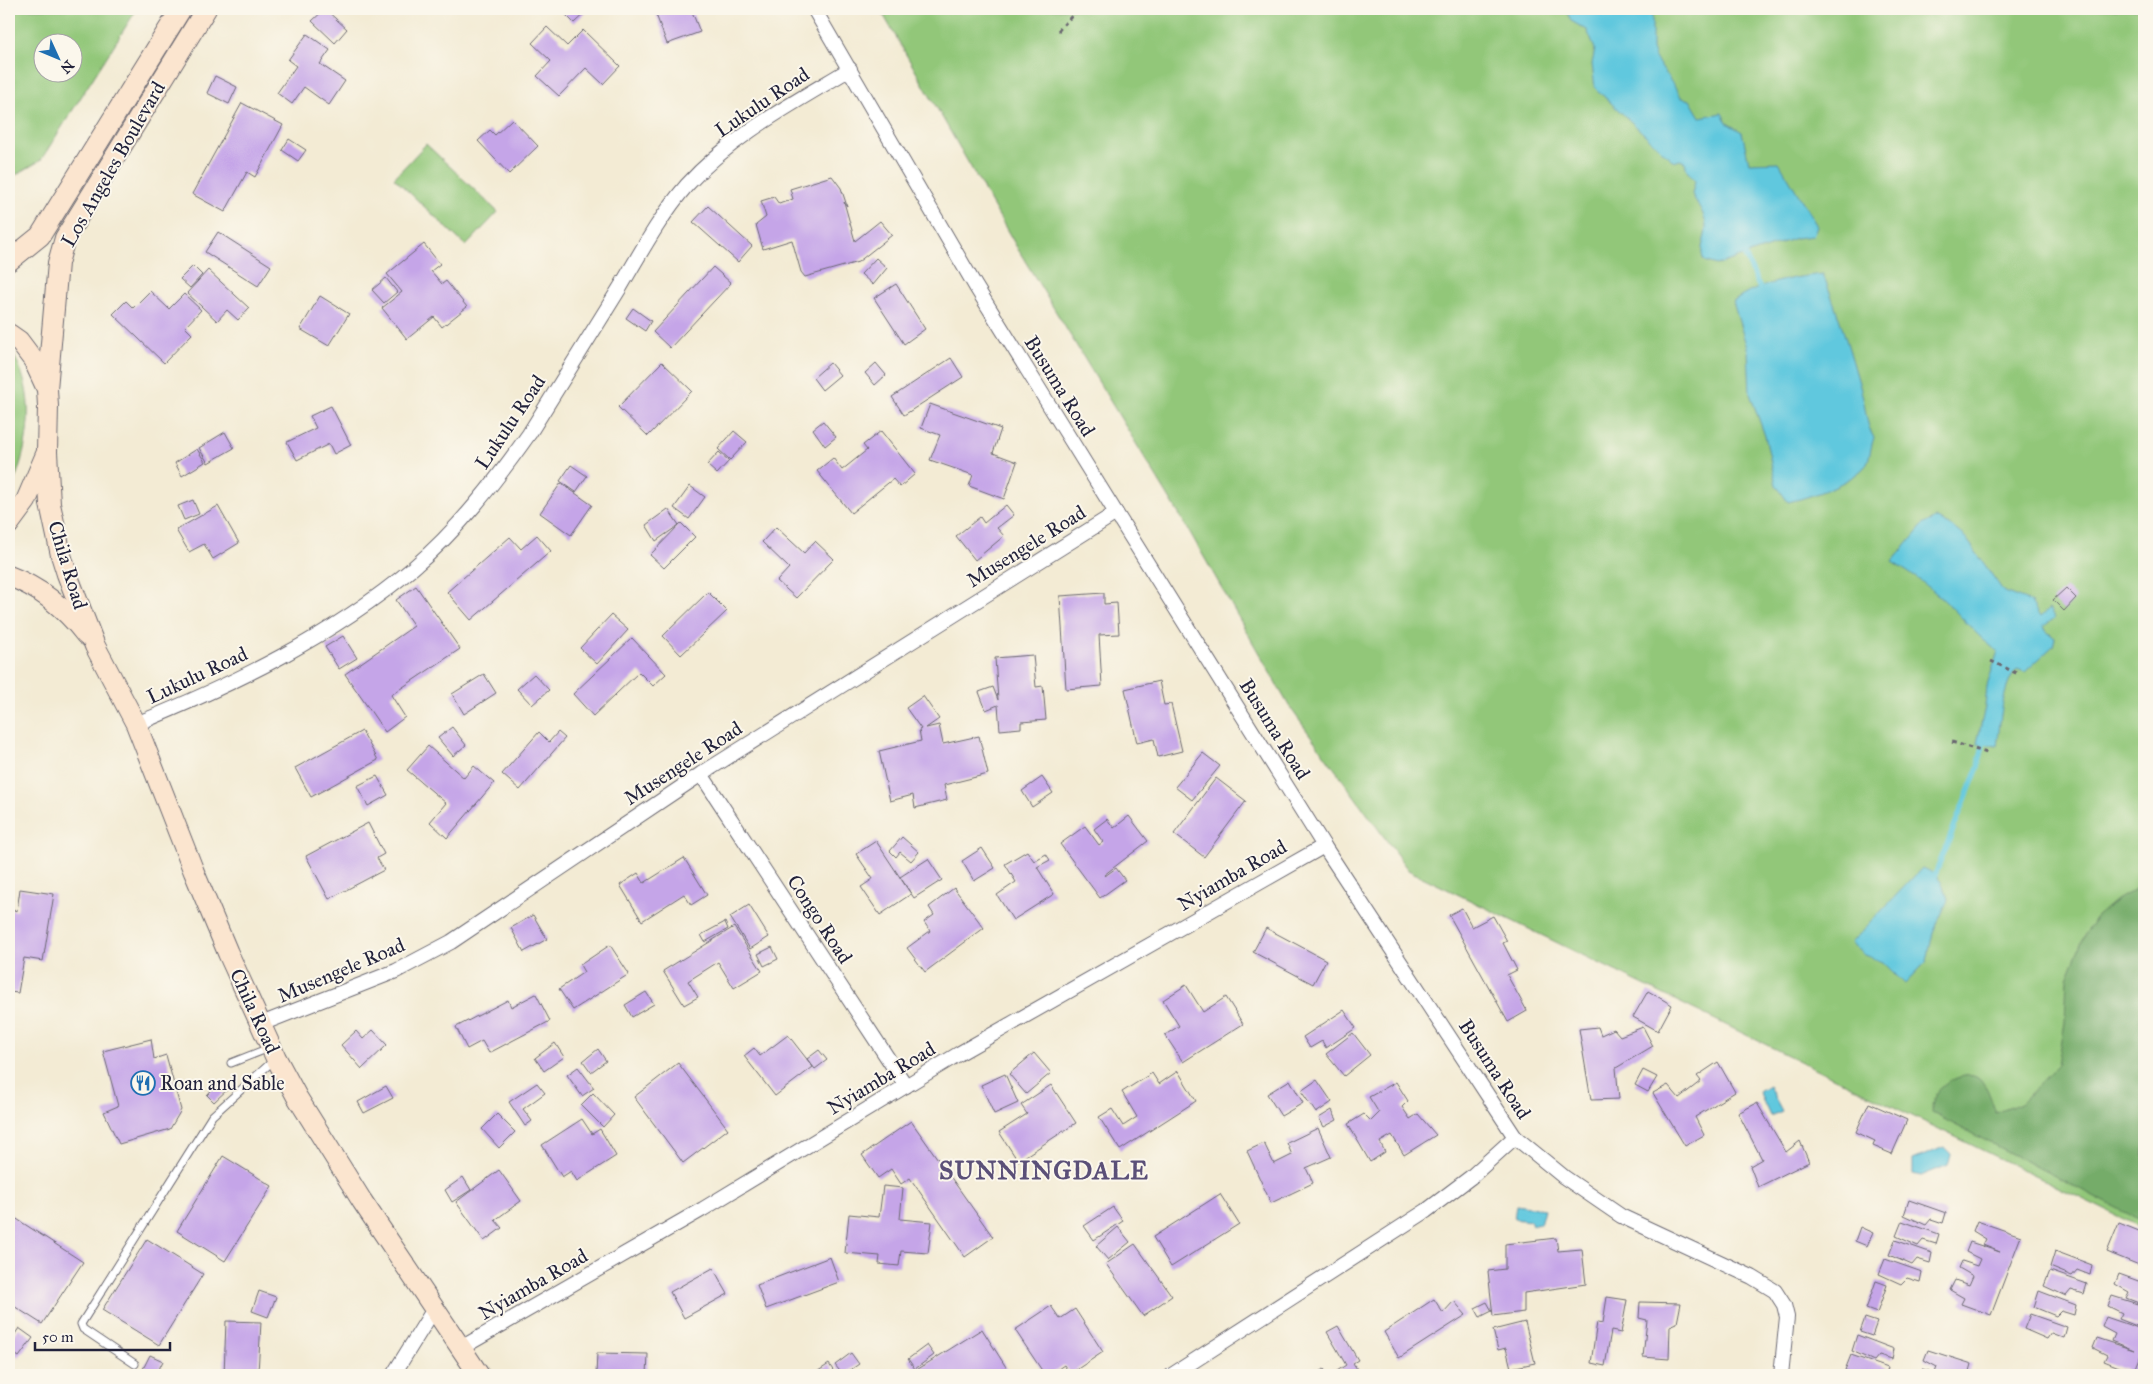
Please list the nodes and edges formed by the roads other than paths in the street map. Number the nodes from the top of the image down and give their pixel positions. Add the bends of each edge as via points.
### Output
1 (181, 9) edge
2 (206, 9) edge
3 (814, 9) edge
4 (850, 69) junction
5 (9, 261) edge
6 (9, 334) edge
7 (47, 389) junction
8 (47, 452) junction
9 (1116, 513) junction
10 (9, 524) edge
11 (9, 576) edge
12 (95, 646) junction
13 (136, 724) junction
14 (701, 774) junction
15 (1324, 846) junction
16 (261, 1024) junction
17 (274, 1053) junction
18 (231, 1063) dead end
19 (906, 1086) junction
20 (1515, 1137) junction
21 (434, 1309) junction
22 (461, 1348) junction
23 (135, 1364) dead end
24 (1781, 1371) edge
25 (393, 1375) edge
26 (479, 1375) edge
27 (1172, 1375) edge

1 - 5 street, Los Angeles Boulevard via 40,236
2 - 7 street, Los Angeles Boulevard via 65,238 58,263
3 - 4 street, Busuma Road
4 - 9 street, Busuma Road via 976,287
4 - 13 street, Lukulu Road via 734,144 687,186 658,224 508,465 467,514 413,568 316,636 263,667 205,696
6 - 7 street via 20,341 34,361
7 - 8 street, Los Angeles Boulevard
8 - 10 street via 26,501
8 - 12 street, Chila Road via 50,504 61,555
9 - 14 street, Musengele Road
9 - 15 street, Busuma Road
11 - 12 street, Chila Road via 35,587 56,602
12 - 13 street, Chila Road
13 - 16 street, Chila Road via 197,881
14 - 16 street, Musengele Road via 451,942 396,971
14 - 19 street, Congo Road
15 - 19 street, Nyiamba Road
15 - 20 street, Busuma Road
16 - 17 street, Chila Road
17 - 18 lane
17 - 21 street, Chila Road via 302,1106
17 - 23 lane via 212,1116 81,1324 83,1329
19 - 22 street, Nyiamba Road
20 - 24 street, Busuma Road via 1564,1177 1621,1216 1752,1277 1775,1291 1787,1317
20 - 27 street via 1471,1177 1426,1211
21 - 22 street, Chila Road
21 - 25 street
22 - 26 street, Chila Road

